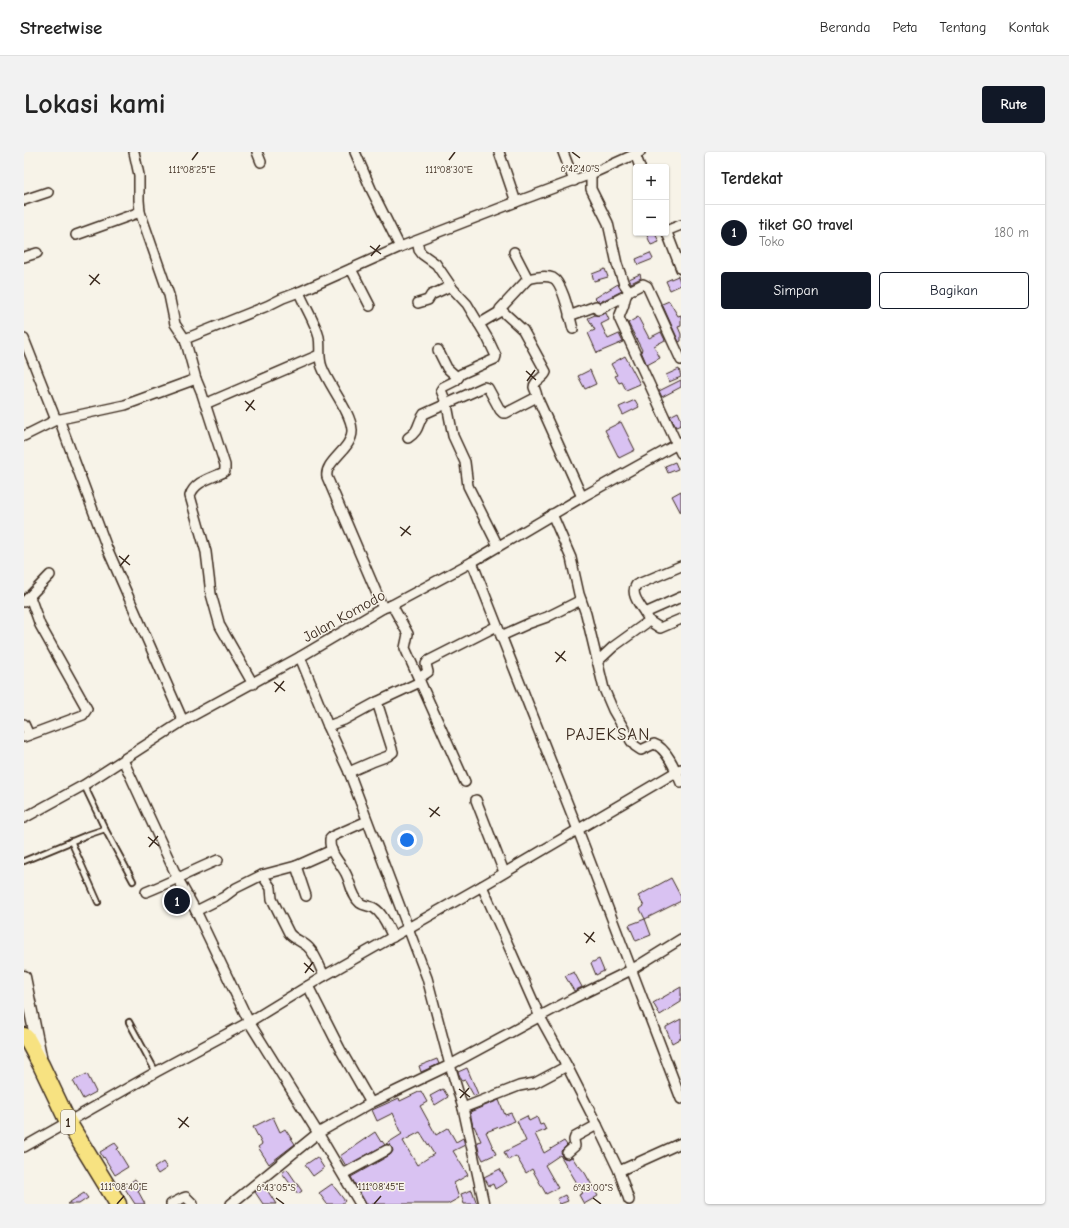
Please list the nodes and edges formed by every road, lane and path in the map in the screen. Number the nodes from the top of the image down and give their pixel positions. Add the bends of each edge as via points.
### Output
1 (134, 152) edge
2 (257, 152) edge
3 (355, 152) edge
4 (499, 152) edge
5 (563, 152) edge
6 (633, 153) edge
7 (261, 162) dead end
8 (638, 164) edge
9 (591, 174) junction
10 (574, 181) junction
11 (48, 192) dead end
12 (24, 200) edge
13 (516, 202) junction
14 (140, 212) junction
15 (681, 225) edge
16 (669, 229) edge
17 (76, 235) dead end
18 (668, 236) edge
19 (417, 241) junction
20 (400, 247) junction
21 (514, 252) dead end
22 (37, 253) dead end
23 (24, 257) edge
24 (351, 269) junction
25 (681, 269) edge
26 (528, 278) junction
27 (451, 286) junction
28 (299, 292) junction
29 (627, 294) junction
30 (418, 303) dead end
31 (370, 306) dead end
32 (501, 311) junction
33 (569, 316) junction
34 (479, 324) junction
35 (573, 329) dead end
36 (24, 339) edge
37 (185, 339) junction
38 (438, 350) dead end
39 (319, 355) junction
40 (681, 360) edge
41 (458, 378) junction
42 (196, 379) junction
43 (537, 397) junction
44 (205, 404) junction
45 (447, 405) junction
46 (58, 419) junction
47 (24, 436) edge
48 (408, 438) dead end
49 (679, 443) edge
50 (681, 453) edge
51 (582, 496) junction
52 (552, 514) junction
53 (498, 546) junction
54 (472, 562) junction
55 (681, 566) edge
56 (50, 575) dead end
57 (681, 597) edge
58 (27, 599) edge
59 (581, 600) junction
60 (387, 607) junction
61 (647, 617) junction
62 (681, 619) edge
63 (497, 626) junction
64 (501, 636) junction
65 (300, 657) junction
66 (597, 662) junction
67 (420, 680) junction
68 (252, 684) junction
69 (377, 702) junction
70 (183, 721) junction
71 (24, 724) edge
72 (328, 726) junction
73 (26, 736) edge
74 (123, 760) junction
75 (679, 770) edge
76 (349, 772) junction
77 (465, 782) dead end
78 (681, 783) edge
79 (84, 785) junction
80 (476, 800) dead end
81 (24, 818) edge
82 (367, 821) junction
83 (105, 829) junction
84 (578, 830) junction
85 (71, 841) junction
86 (332, 850) junction
87 (218, 860) dead end
88 (24, 861) edge
89 (296, 866) junction
90 (504, 872) junction
91 (262, 875) junction
92 (178, 879) junction
93 (133, 881) dead end
94 (482, 886) junction
95 (146, 892) dead end
96 (306, 896) dead end
97 (98, 902) dead end
98 (196, 910) junction
99 (408, 927) junction
100 (393, 937) junction
101 (681, 939) edge
102 (631, 970) junction
103 (324, 976) junction
104 (24, 978) edge
105 (308, 986) junction
106 (26, 994) edge
107 (540, 1017) junction
108 (129, 1022) dead end
109 (249, 1022) junction
110 (24, 1036) edge
111 (42, 1065) junction
112 (450, 1065) junction
113 (567, 1066) junction
114 (156, 1072) junction
115 (681, 1099) edge
116 (371, 1103) junction
117 (463, 1108) junction
118 (68, 1122) junction
119 (598, 1125) junction
120 (318, 1133) junction
121 (681, 1143) edge
122 (24, 1147) edge
123 (387, 1150) dead end
124 (566, 1153) dead end
125 (619, 1171) junction
126 (343, 1174) junction
127 (629, 1200) dead end
128 (118, 1204) edge
129 (171, 1204) edge
130 (194, 1204) edge
131 (231, 1204) edge
132 (360, 1204) edge
133 (484, 1204) edge

1 - 14 street via 140,175
2 - 7 street
3 - 20 street
4 - 13 street
5 - 10 street
6 - 8 street
6 - 9 street
9 - 10 street
9 - 29 street via 591,189 608,223
10 - 13 street
11 - 12 street
13 - 19 street
14 - 17 street
14 - 37 street via 169,295 175,324
15 - 16 street
18 - 25 street
19 - 20 street
19 - 27 street via 422,254 436,264
20 - 24 street
21 - 26 street
22 - 23 street
24 - 28 street
24 - 31 street
26 - 32 street via 501,306
26 - 33 street via 546,276 558,282
27 - 30 street
27 - 34 street
28 - 37 street
28 - 39 street via 318,336 321,348
29 - 33 street via 598,310 596,306
29 - 40 street via 641,284 647,286
29 - 49 street via 619,318
32 - 34 street
32 - 43 street via 523,330 546,372 534,385
33 - 35 street
34 - 41 street via 496,358 461,374
36 - 46 street
37 - 42 street
38 - 41 street via 447,368
39 - 44 street
39 - 60 street via 329,383 345,411 352,430 349,442 327,470 326,477
41 - 45 street via 442,388
42 - 44 street
42 - 46 street via 125,404
43 - 45 street via 503,413 488,388 484,387
43 - 51 street
44 - 68 street via 226,468 222,473 197,485 191,493 191,501 206,552 211,594 220,626
45 - 48 street via 424,414 418,430
45 - 53 street via 453,436 465,462 468,486
46 - 47 street
46 - 70 street via 107,548
49 - 50 street
49 - 51 street, Jalan Komodo
51 - 52 street, Jalan Komodo
52 - 53 street, Jalan Komodo
52 - 59 street via 571,558
53 - 54 street, Jalan Komodo
54 - 60 street, Jalan Komodo
54 - 63 street
55 - 61 street via 636,585 634,594
56 - 58 street
57 - 61 street
58 - 73 street via 87,709 83,715
59 - 64 street
59 - 66 street
60 - 65 street, Jalan Komodo
60 - 67 street via 408,634 405,648
61 - 62 street via 660,628
61 - 66 street
63 - 64 street
63 - 67 street via 428,661 428,672
64 - 84 street
65 - 68 street, Jalan Komodo
65 - 72 street
66 - 75 street via 610,703 635,746 641,750 654,744 660,747
67 - 69 street
67 - 77 street
68 - 70 street, Jalan Komodo
69 - 72 street
69 - 76 street via 393,752
70 - 74 street, Jalan Komodo
71 - 73 street
72 - 76 street
74 - 79 street, Jalan Komodo
74 - 92 street
75 - 78 street
75 - 84 street
76 - 82 street
79 - 81 street, Jalan Komodo
79 - 83 lane
80 - 90 street
82 - 86 street via 333,836 330,839
82 - 99 street
83 - 85 lane
83 - 93 lane
84 - 90 street
84 - 102 street
85 - 88 lane
85 - 97 lane
86 - 89 street
86 - 100 street via 359,902 378,910
87 - 92 street
89 - 91 street
89 - 96 street
90 - 94 street
91 - 98 street
91 - 103 street via 271,888 272,899 289,933 310,948
92 - 95 street
92 - 98 street
94 - 99 street
94 - 107 street
98 - 109 street
99 - 100 street
99 - 112 street via 427,978
100 - 103 street
101 - 102 street
102 - 107 street
102 - 115 street
103 - 105 street
104 - 106 street
105 - 109 street
105 - 116 street
106 - 111 street
107 - 112 street
107 - 113 street
108 - 114 lane
109 - 114 street
109 - 120 street
110 - 111 highway, 1
111 - 118 highway, 1
112 - 116 street
112 - 117 street
113 - 117 street via 535,1083 519,1086
113 - 119 street
114 - 118 street
116 - 120 street
117 - 133 street
118 - 122 street
118 - 128 highway, 1
119 - 124 street via 575,1137 575,1146
119 - 125 street
120 - 126 street
120 - 131 street
121 - 125 street
123 - 126 street
125 - 127 street
126 - 132 street
129 - 130 street via 186,1197

